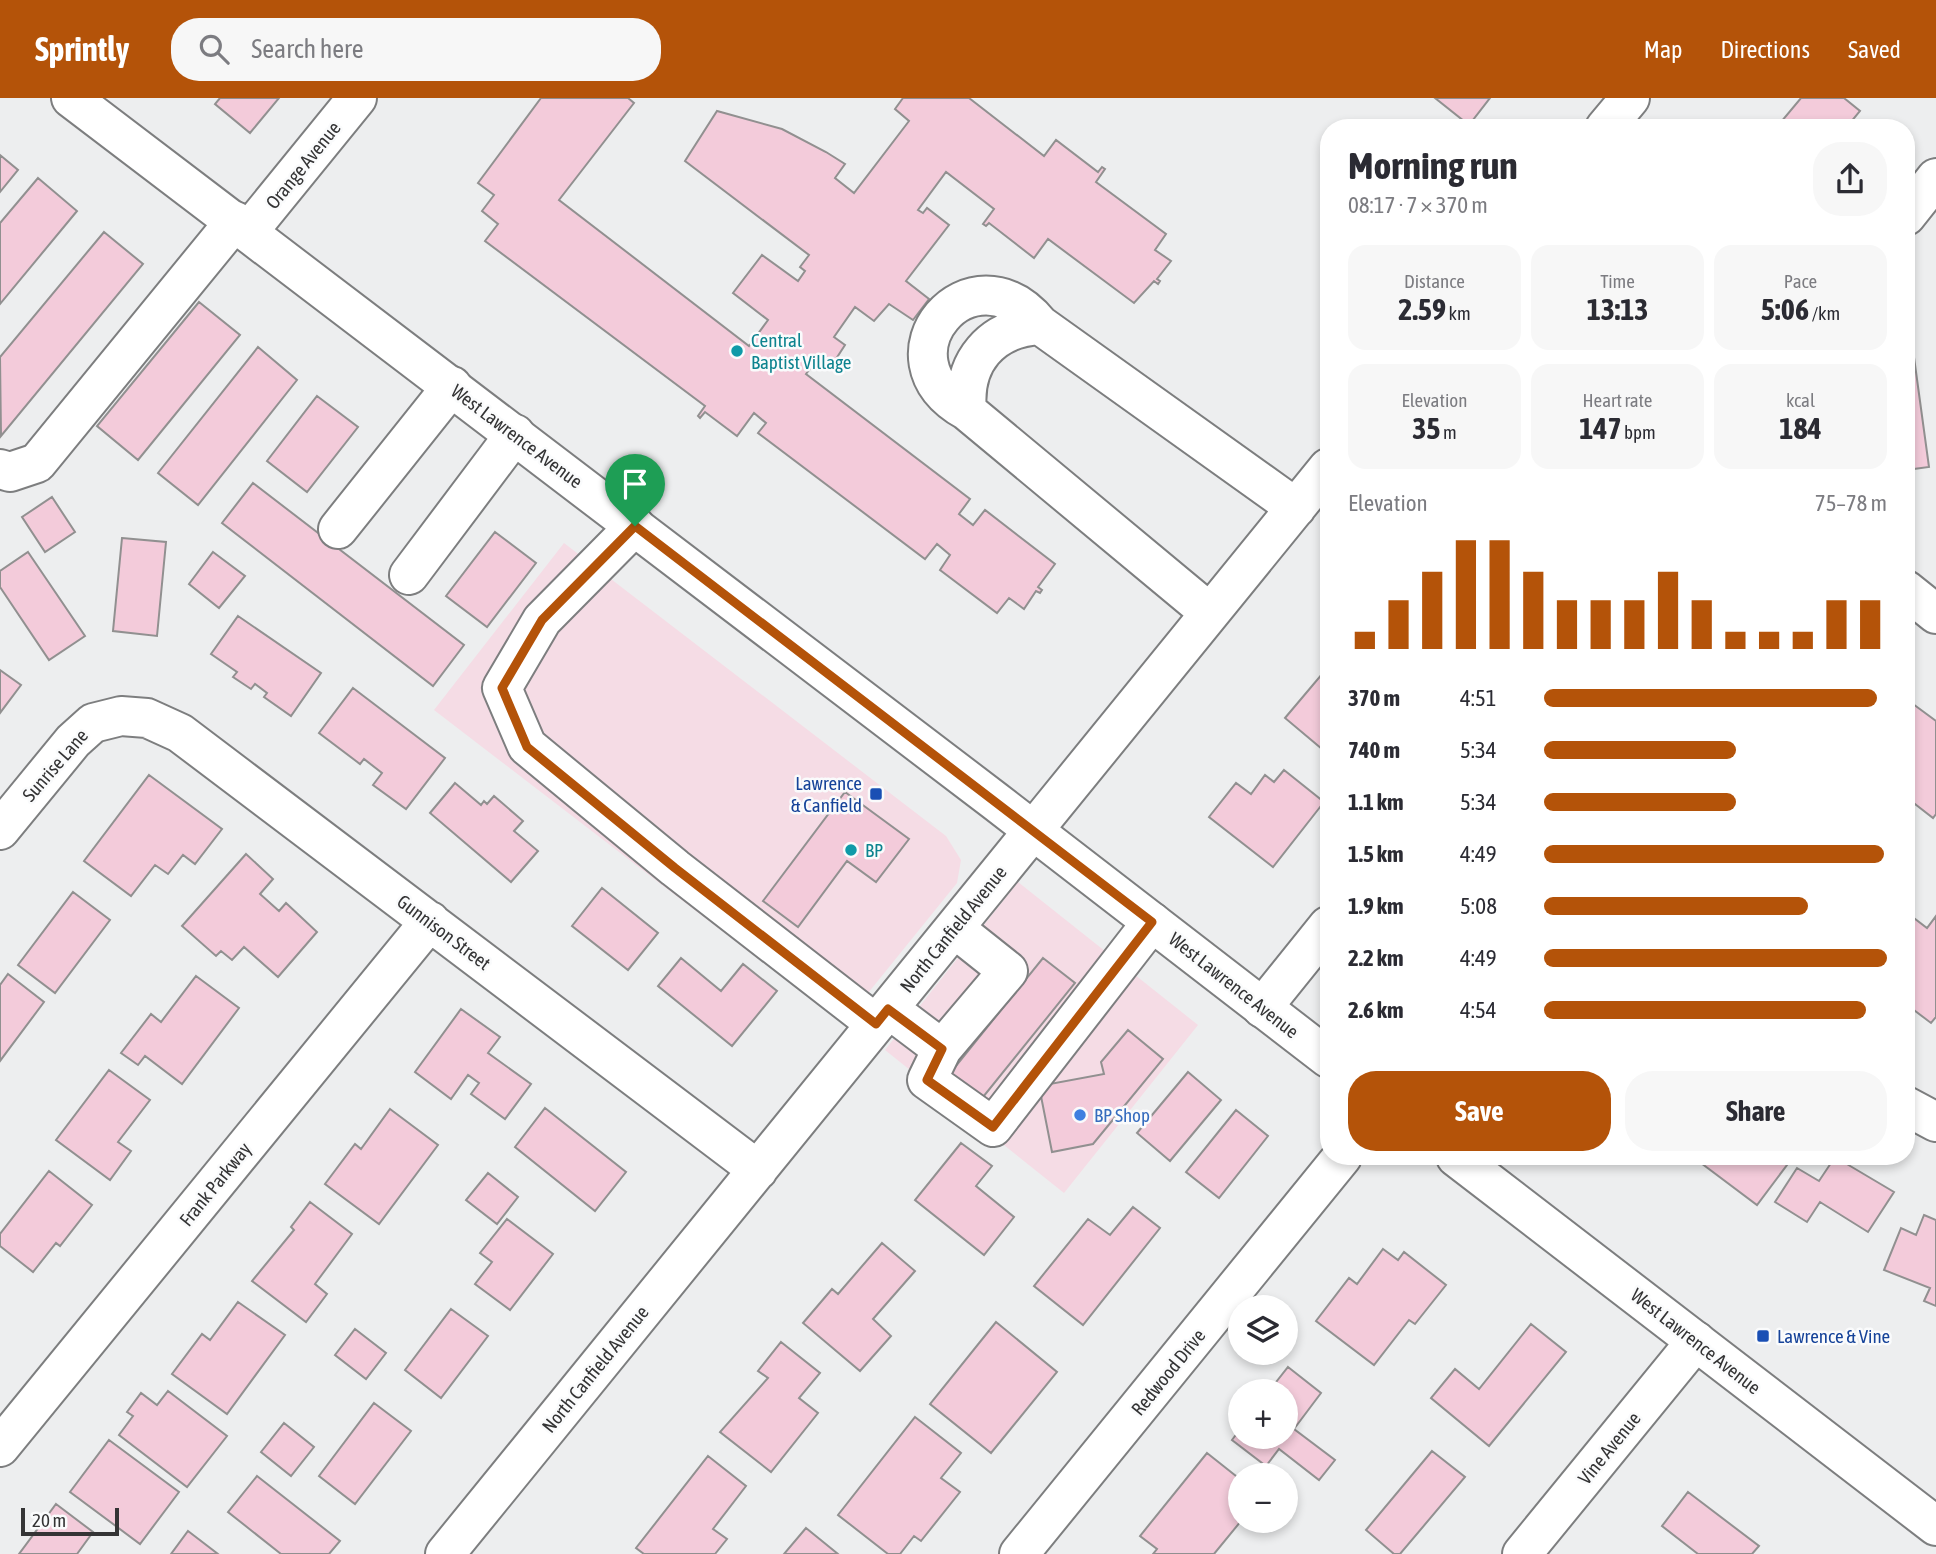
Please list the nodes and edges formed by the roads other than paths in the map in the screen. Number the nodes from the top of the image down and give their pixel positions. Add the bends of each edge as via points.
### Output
1 (71, 98) edge
2 (357, 98) edge
3 (1630, 98) edge
4 (1612, 119) edge
5 (1936, 178) edge
6 (1915, 205) edge
7 (242, 226) junction
8 (1040, 325) junction
9 (452, 386) junction
10 (967, 411) junction
11 (515, 434) junction
12 (0, 470) edge
13 (1320, 478) edge
14 (1296, 508) junction
15 (635, 526) junction
16 (338, 529) dead end
17 (409, 575) dead end
18 (1915, 597) edge
19 (1210, 614) junction
20 (1936, 614) edge
21 (121, 716) joint
22 (0, 830) edge
23 (1034, 830) junction
24 (430, 921) junction
25 (1152, 922) junction
26 (954, 928) junction
27 (1320, 936) edge
28 (1262, 1008) junction
29 (882, 1016) junction
30 (942, 1049) junction
31 (1320, 1052) edge
32 (1915, 1111) edge
33 (1936, 1122) edge
34 (1335, 1165) edge
35 (1466, 1165) edge
36 (758, 1170) junction
37 (1696, 1341) junction
38 (0, 1447) edge
39 (1936, 1526) edge
40 (446, 1554) edge
41 (1019, 1554) edge
42 (1522, 1554) edge

1 - 7 street, West Lawrence Avenue
2 - 7 street, Orange Avenue
3 - 4 street
5 - 6 street
7 - 9 street, West Lawrence Avenue
7 - 12 street, Orange Avenue via 37,463 9,472
8 - 10 street via 1020,326 999,335 982,350 970,370
8 - 10 street via 1012,299 993,294 974,295 941,316 931,332 929,370 937,388
8 - 14 street
9 - 11 street, West Lawrence Avenue
9 - 16 street
10 - 19 street
11 - 15 street, West Lawrence Avenue
11 - 17 street
13 - 14 street, North Canfield Avenue
14 - 19 street, North Canfield Avenue
15 - 23 street, West Lawrence Avenue
15 - 29 street via 542,620 502,688 527,747 675,868
18 - 20 street
19 - 23 street, North Canfield Avenue
21 - 22 street, Sunrise Lane via 93,723 73,741
21 - 24 street, Gunnison Street via 147,718 180,733
23 - 25 street, West Lawrence Avenue
23 - 26 street, North Canfield Avenue
24 - 36 street, Gunnison Street
24 - 38 street, Frank Parkway
25 - 28 street, West Lawrence Avenue
25 - 30 street via 993,1127 927,1080
26 - 29 street, North Canfield Avenue
26 - 30 street via 1008,971
27 - 28 street
28 - 31 street, West Lawrence Avenue
29 - 30 street
29 - 36 street, North Canfield Avenue
32 - 33 street
34 - 41 street, Redwood Drive
35 - 37 street, West Lawrence Avenue
36 - 40 street, North Canfield Avenue
37 - 39 street, West Lawrence Avenue
37 - 42 street, Vine Avenue

